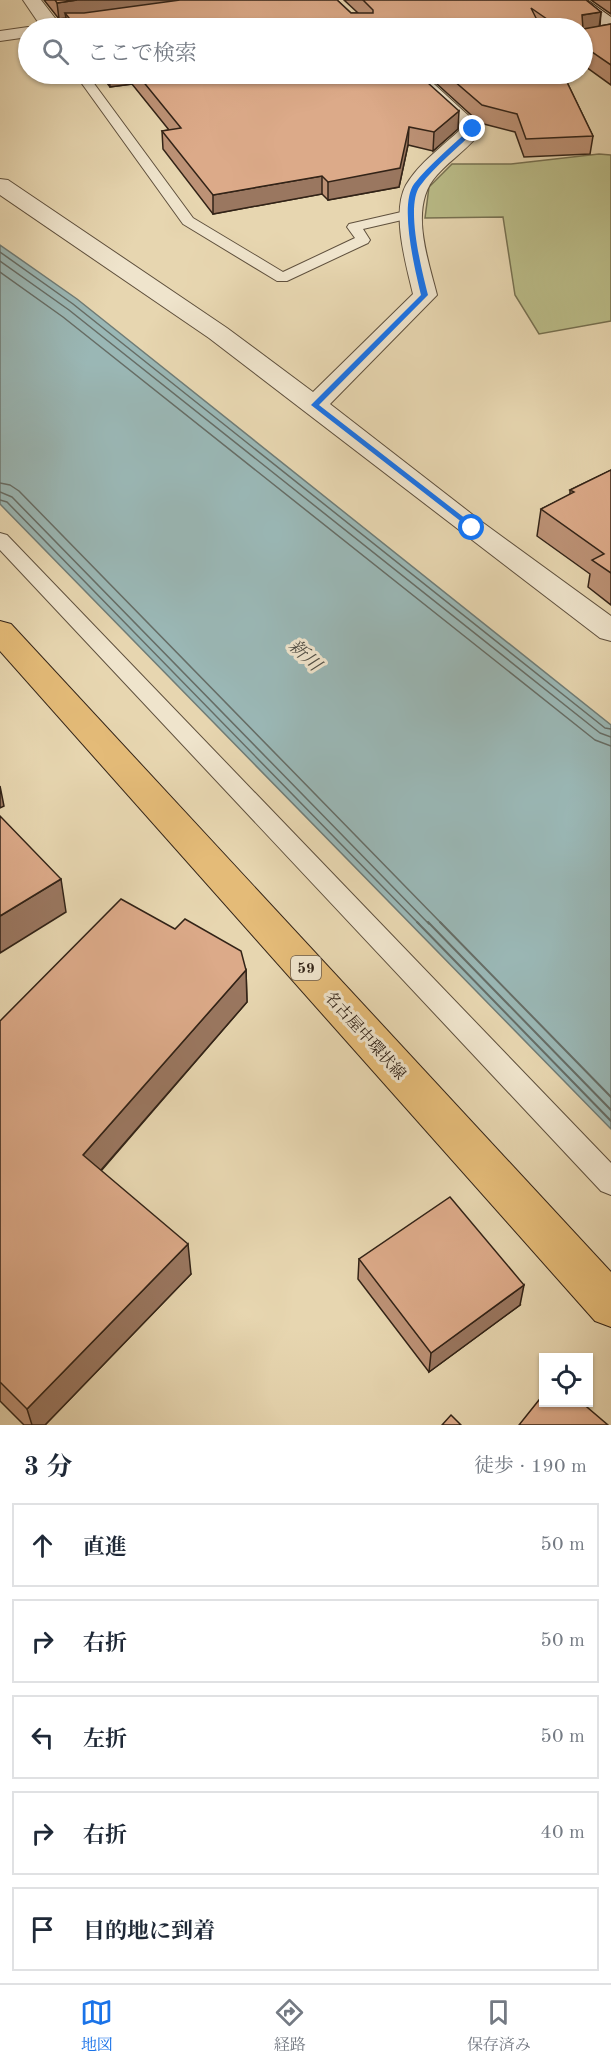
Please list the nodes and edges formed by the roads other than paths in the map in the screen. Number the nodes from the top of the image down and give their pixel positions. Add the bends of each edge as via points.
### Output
1 (32, 0) edge
2 (576, 0) edge
3 (133, 16) edge
4 (45, 18) edge
5 (120, 18) edge
6 (611, 26) edge
7 (18, 33) edge
8 (611, 34) edge
9 (0, 36) edge
10 (593, 37) edge
11 (88, 84) edge
12 (423, 84) edge
13 (0, 185) edge
14 (410, 214) junction
15 (315, 405) junction
16 (0, 539) edge
17 (0, 631) edge
18 (611, 631) edge
19 (611, 1182) edge
20 (611, 1305) edge

1 - 4 street
2 - 6 street
3 - 5 street
7 - 9 street
8 - 10 street
11 - 14 lane via 188,220 282,278 363,240 354,227
12 - 14 street via 473,129 416,187
13 - 15 street via 218,333
14 - 15 street via 425,295
15 - 18 street
16 - 19 lane
17 - 20 main road, 名古屋中環状線 / 59

